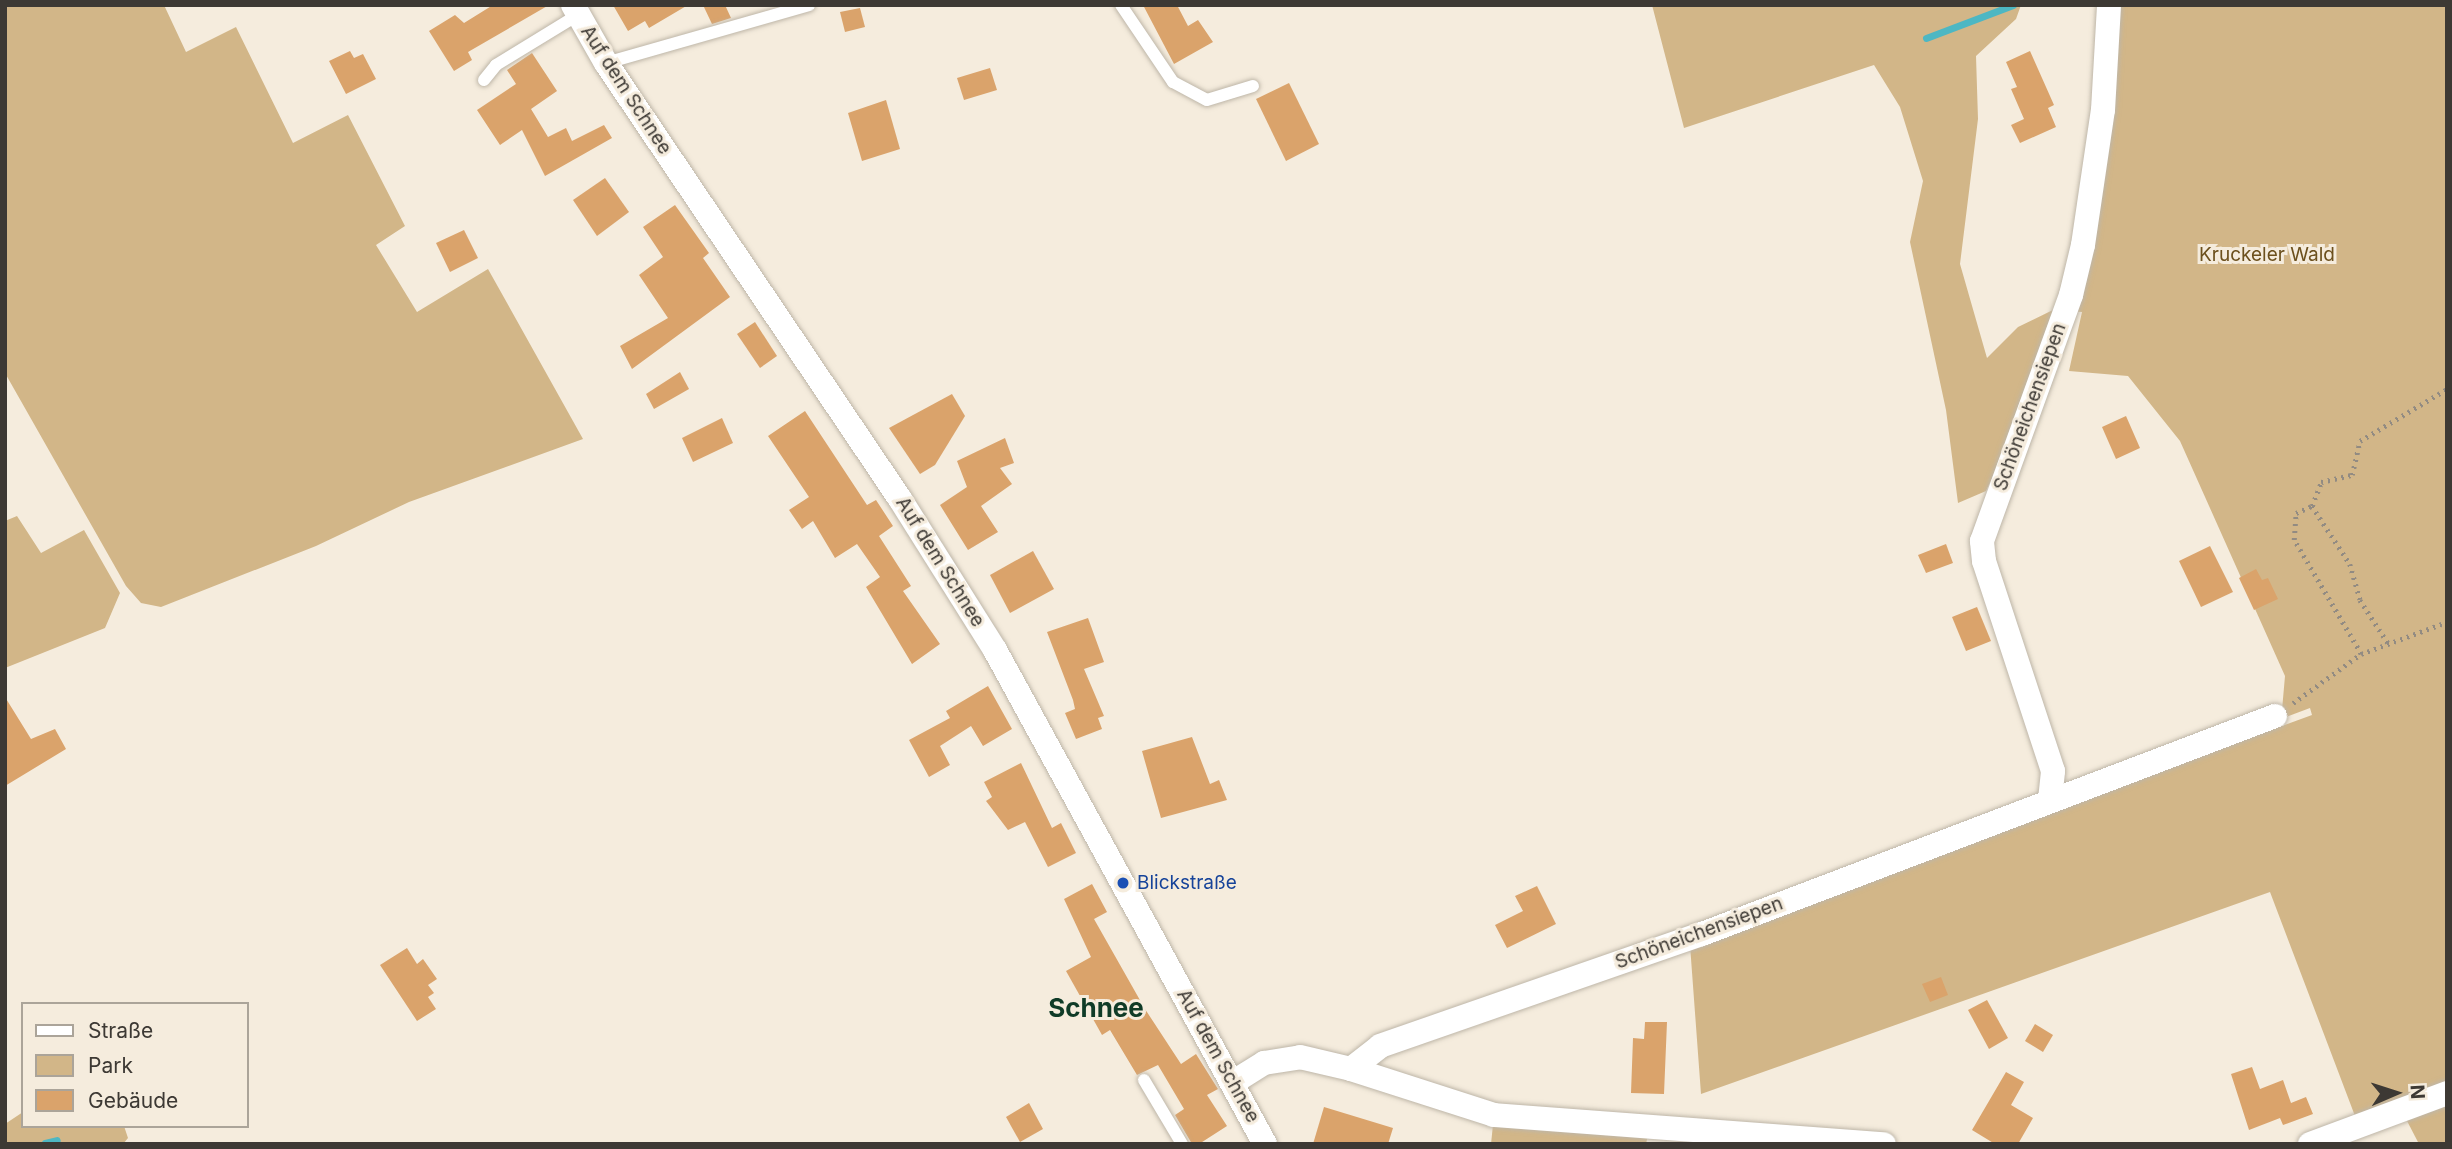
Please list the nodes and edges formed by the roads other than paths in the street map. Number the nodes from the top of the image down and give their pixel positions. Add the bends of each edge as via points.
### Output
1 (809, 5) edge
2 (1121, 5) edge
3 (2109, 5) edge
4 (575, 10) edge
5 (606, 63) junction
6 (484, 80) dead end
7 (1253, 86) dead end
8 (2275, 716) road end
9 (2050, 800) junction
10 (1351, 1069) junction
11 (1144, 1080) dead end
12 (1232, 1083) junction
13 (2447, 1093) edge
14 (1182, 1144) edge
15 (1265, 1144) edge
16 (1884, 1144) edge
17 (2310, 1144) edge

1 - 5 lane
2 - 7 lane via 1173,82 1207,100
3 - 9 street, Schöneichensiepen via 2103,110 2083,245 2071,295 1982,541 1984,561 2053,771
4 - 5 street, Auf dem Schnee
4 - 6 lane via 496,65
5 - 12 street, Auf dem Schnee via 900,499 995,650
8 - 9 street, Schöneichensiepen
9 - 10 street, Schöneichensiepen via 1702,933 1380,1046
10 - 12 street via 1284,1058 1264,1063
10 - 16 street via 1494,1115
11 - 14 lane
12 - 15 street, Auf dem Schnee
13 - 17 street

